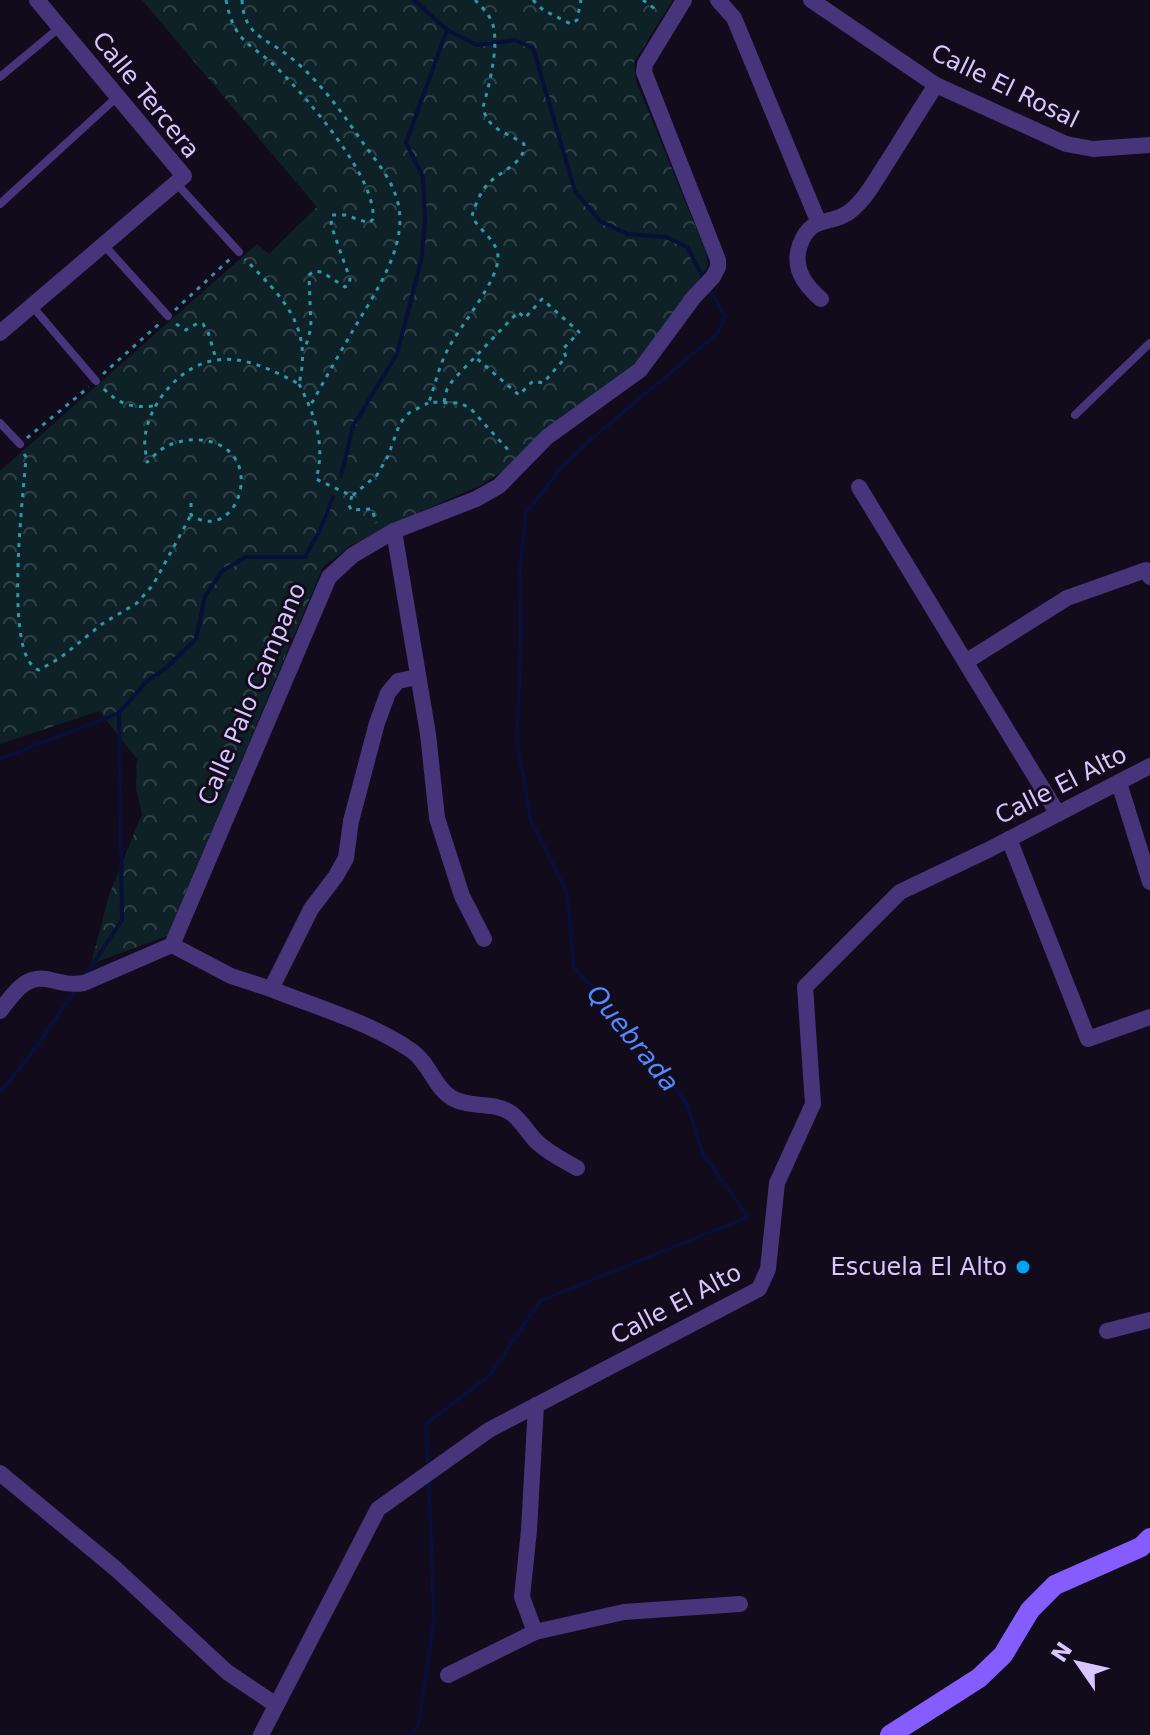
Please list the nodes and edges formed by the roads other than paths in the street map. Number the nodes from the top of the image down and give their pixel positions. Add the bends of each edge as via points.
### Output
1 (37, 0) edge
2 (684, 0) edge
3 (718, 0) edge
4 (811, 0) edge
5 (60, 27) junction
6 (0, 77) edge
7 (936, 85) junction
8 (118, 96) junction
9 (1150, 145) edge
10 (176, 183) junction
11 (0, 204) edge
12 (818, 221) junction
13 (103, 245) junction
14 (239, 252) road end
15 (821, 299) dead end
16 (32, 305) junction
17 (168, 316) road end
18 (0, 333) edge
19 (1150, 343) edge
20 (96, 381) road end
21 (1075, 415) dead end
22 (0, 423) edge
23 (20, 444) road end
24 (859, 487) dead end
25 (394, 531) junction
26 (1150, 577) edge
27 (967, 661) junction
28 (417, 677) junction
29 (1150, 766) edge
30 (1119, 783) junction
31 (1058, 814) junction
32 (1009, 839) junction
33 (1150, 882) edge
34 (484, 939) dead end
35 (172, 945) junction
36 (271, 989) junction
37 (0, 1011) edge
38 (1150, 1017) edge
39 (577, 1168) dead end
40 (1150, 1320) edge
41 (1107, 1331) dead end
42 (536, 1405) junction
43 (0, 1473) edge
44 (1150, 1538) edge
45 (740, 1604) dead end
46 (535, 1632) junction
47 (448, 1675) dead end
48 (276, 1705) junction
49 (261, 1735) edge
50 (890, 1735) edge

1 - 5 street, Calle Tercera
2 - 25 street, Calle Palo Campano via 644,72 718,260 716,272 633,377 565,422 499,486
3 - 12 street via 734,18
4 - 7 street, Calle El Rosal
5 - 6 lane
5 - 8 street, Calle Tercera
7 - 9 street, Calle El Rosal via 1078,148
7 - 12 street via 864,198 843,216
8 - 10 street, Calle Tercera via 184,176
8 - 11 lane
10 - 13 street
10 - 14 lane
12 - 15 street via 808,229 797,255 802,279
13 - 16 street
13 - 17 lane
16 - 18 street
16 - 20 lane
19 - 21 lane
22 - 23 lane
24 - 27 street
25 - 28 street
25 - 35 street, Calle Palo Campano via 345,561 323,586
26 - 27 street via 1146,570 1067,598
27 - 31 street
28 - 34 street via 437,818 462,896
28 - 36 street via 398,681 388,693 346,858 311,909
29 - 30 street, Calle El Alto
30 - 31 street, Calle El Alto
30 - 33 street
31 - 32 street, Calle El Alto
32 - 38 street via 1088,1039
32 - 42 street, Calle El Alto via 900,892 805,987 813,1104 777,1183 768,1269 759,1289
35 - 36 street via 231,976
35 - 37 street via 84,983 30,980
36 - 39 street via 406,1047 453,1099 512,1114 545,1149
40 - 41 street
42 - 46 street via 522,1597
42 - 48 street, Calle El Alto via 489,1430 378,1509
43 - 48 street via 116,1569 227,1672
44 - 50 main road via 1141,1547 1055,1585 1030,1610 1003,1655 979,1678
45 - 46 street via 624,1612
46 - 47 street
48 - 49 street, Calle El Alto

